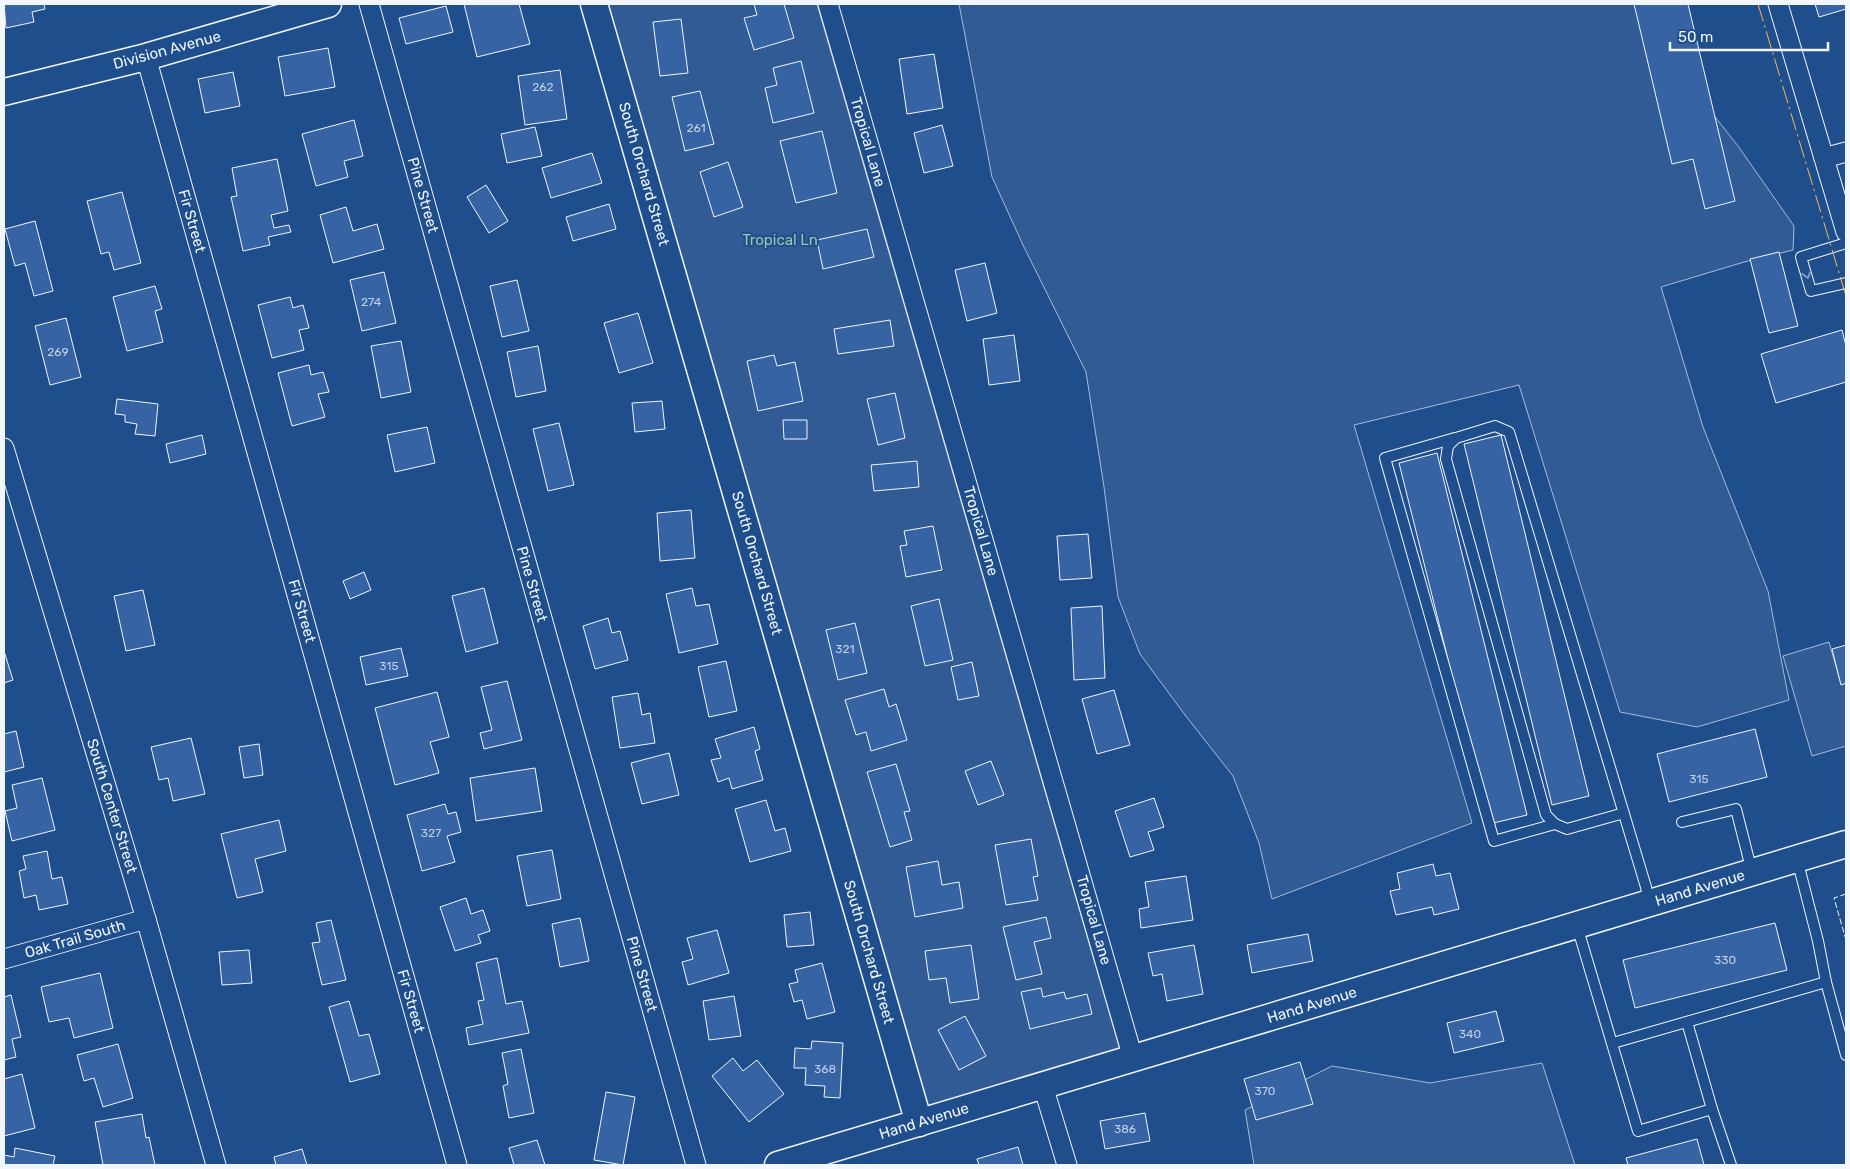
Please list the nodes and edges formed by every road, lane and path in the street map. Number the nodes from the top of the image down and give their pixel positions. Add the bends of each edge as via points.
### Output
1 (328, 4) edge
2 (369, 4) edge
3 (594, 4) edge
4 (828, 4) edge
5 (1778, 4) edge
6 (146, 57) junction
7 (4, 92) edge
8 (1846, 152) edge
9 (1824, 158) junction
10 (1846, 232) edge
11 (1846, 243) edge
12 (1846, 283) edge
13 (1456, 438) junction
14 (4, 448) edge
15 (1624, 813) junction
16 (1682, 822) dead end
17 (1555, 824) junction
18 (1846, 844) edge
19 (1796, 859) junction
20 (1752, 873) junction
21 (1649, 904) junction
22 (146, 918) junction
23 (1577, 925) junction
24 (4, 960) edge
25 (1826, 982) junction
26 (1687, 1022) junction
27 (1613, 1043) junction
28 (1846, 1055) edge
29 (1133, 1058) junction
30 (1043, 1086) junction
31 (1712, 1109) junction
32 (919, 1123) junction
33 (216, 1165) edge
34 (457, 1165) edge
35 (696, 1165) edge
36 (778, 1165) edge
37 (1067, 1165) edge
38 (1731, 1165) edge

1 - 6 street, Division Avenue
2 - 35 street, Pine Street
3 - 32 street, South Orchard Street
4 - 29 street, Tropical Lane
5 - 9 street
6 - 7 street, Division Avenue
6 - 34 street, Fir Street
8 - 9 street
9 - 10 street
11 -> 12 lane via 1801,257 1811,291
13 - 15 lane via 1495,426 1509,432
13 - 17 lane via 1448,446 1446,459 1546,814
13 - 17 lane via 1384,458 1494,841
14 - 22 street, South Center Street
15 - 17 lane via 1566,829
15 - 21 lane
16 - 20 lane via 1736,809
18 - 19 street, Hand Avenue
19 - 20 street, Hand Avenue
19 - 25 lane
20 - 21 street, Hand Avenue
21 - 23 street, Hand Avenue
22 - 24 street, Oak Trail South
22 - 33 street, South Center Street
23 - 27 lane
23 - 29 street, Hand Avenue
25 - 26 lane
25 - 28 lane
26 - 27 lane
26 - 31 lane
27 - 31 lane via 1638,1131
29 - 30 street, Hand Avenue
30 - 32 street, Hand Avenue
30 - 37 street
31 - 38 lane
32 - 36 street, Hand Avenue

